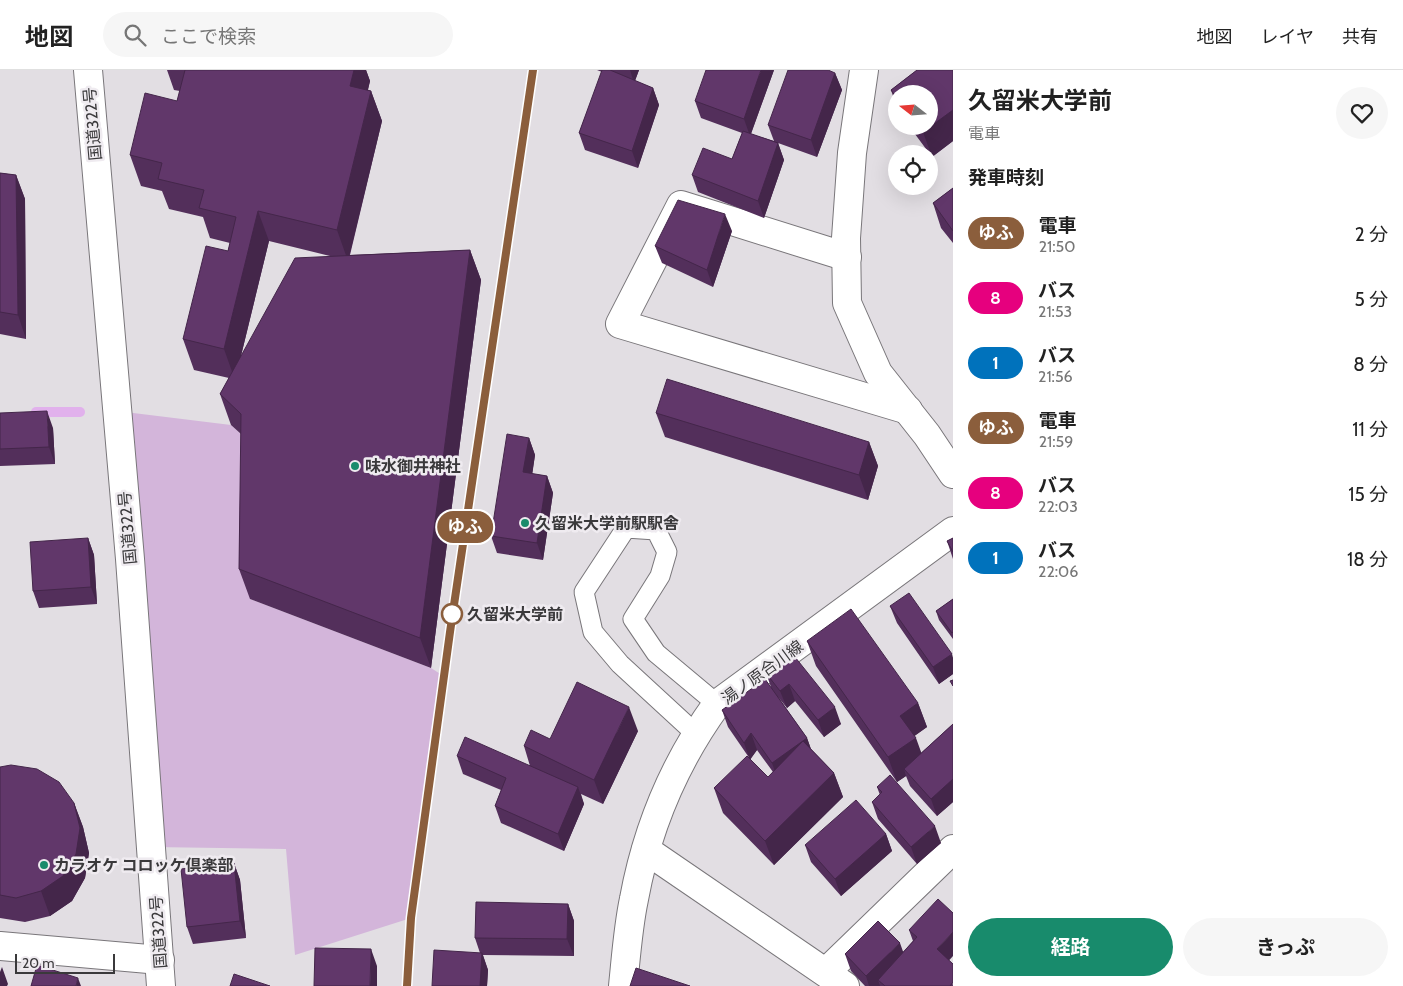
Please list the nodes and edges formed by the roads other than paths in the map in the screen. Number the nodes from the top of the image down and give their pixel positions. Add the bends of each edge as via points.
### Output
1 (88, 70) edge
2 (860, 71) edge
3 (847, 257) junction
4 (908, 410) junction
5 (953, 474) edge
6 (953, 531) edge
7 (718, 704) junction
8 (696, 734) junction
9 (953, 849) edge
10 (646, 850) junction
11 (0, 946) edge
12 (161, 973) edge
13 (836, 979) edge
14 (623, 986) edge

1 - 12 main road, 国道322号
2 - 3 main road
3 - 4 main road via 847,303 878,373
3 - 4 main road via 682,205 620,324
4 - 5 main road
6 - 7 main road, 湯ノ原合川線
7 - 8 main road, 湯ノ原合川線
7 - 8 lane via 656,653 633,619 660,576 667,552 656,530 626,528 584,592 593,632 620,664
8 - 10 main road, 湯ノ原合川線 via 664,794
9 - 13 main road
10 - 13 main road
10 - 14 main road, 湯ノ原合川線 via 634,899
11 - 12 main road

